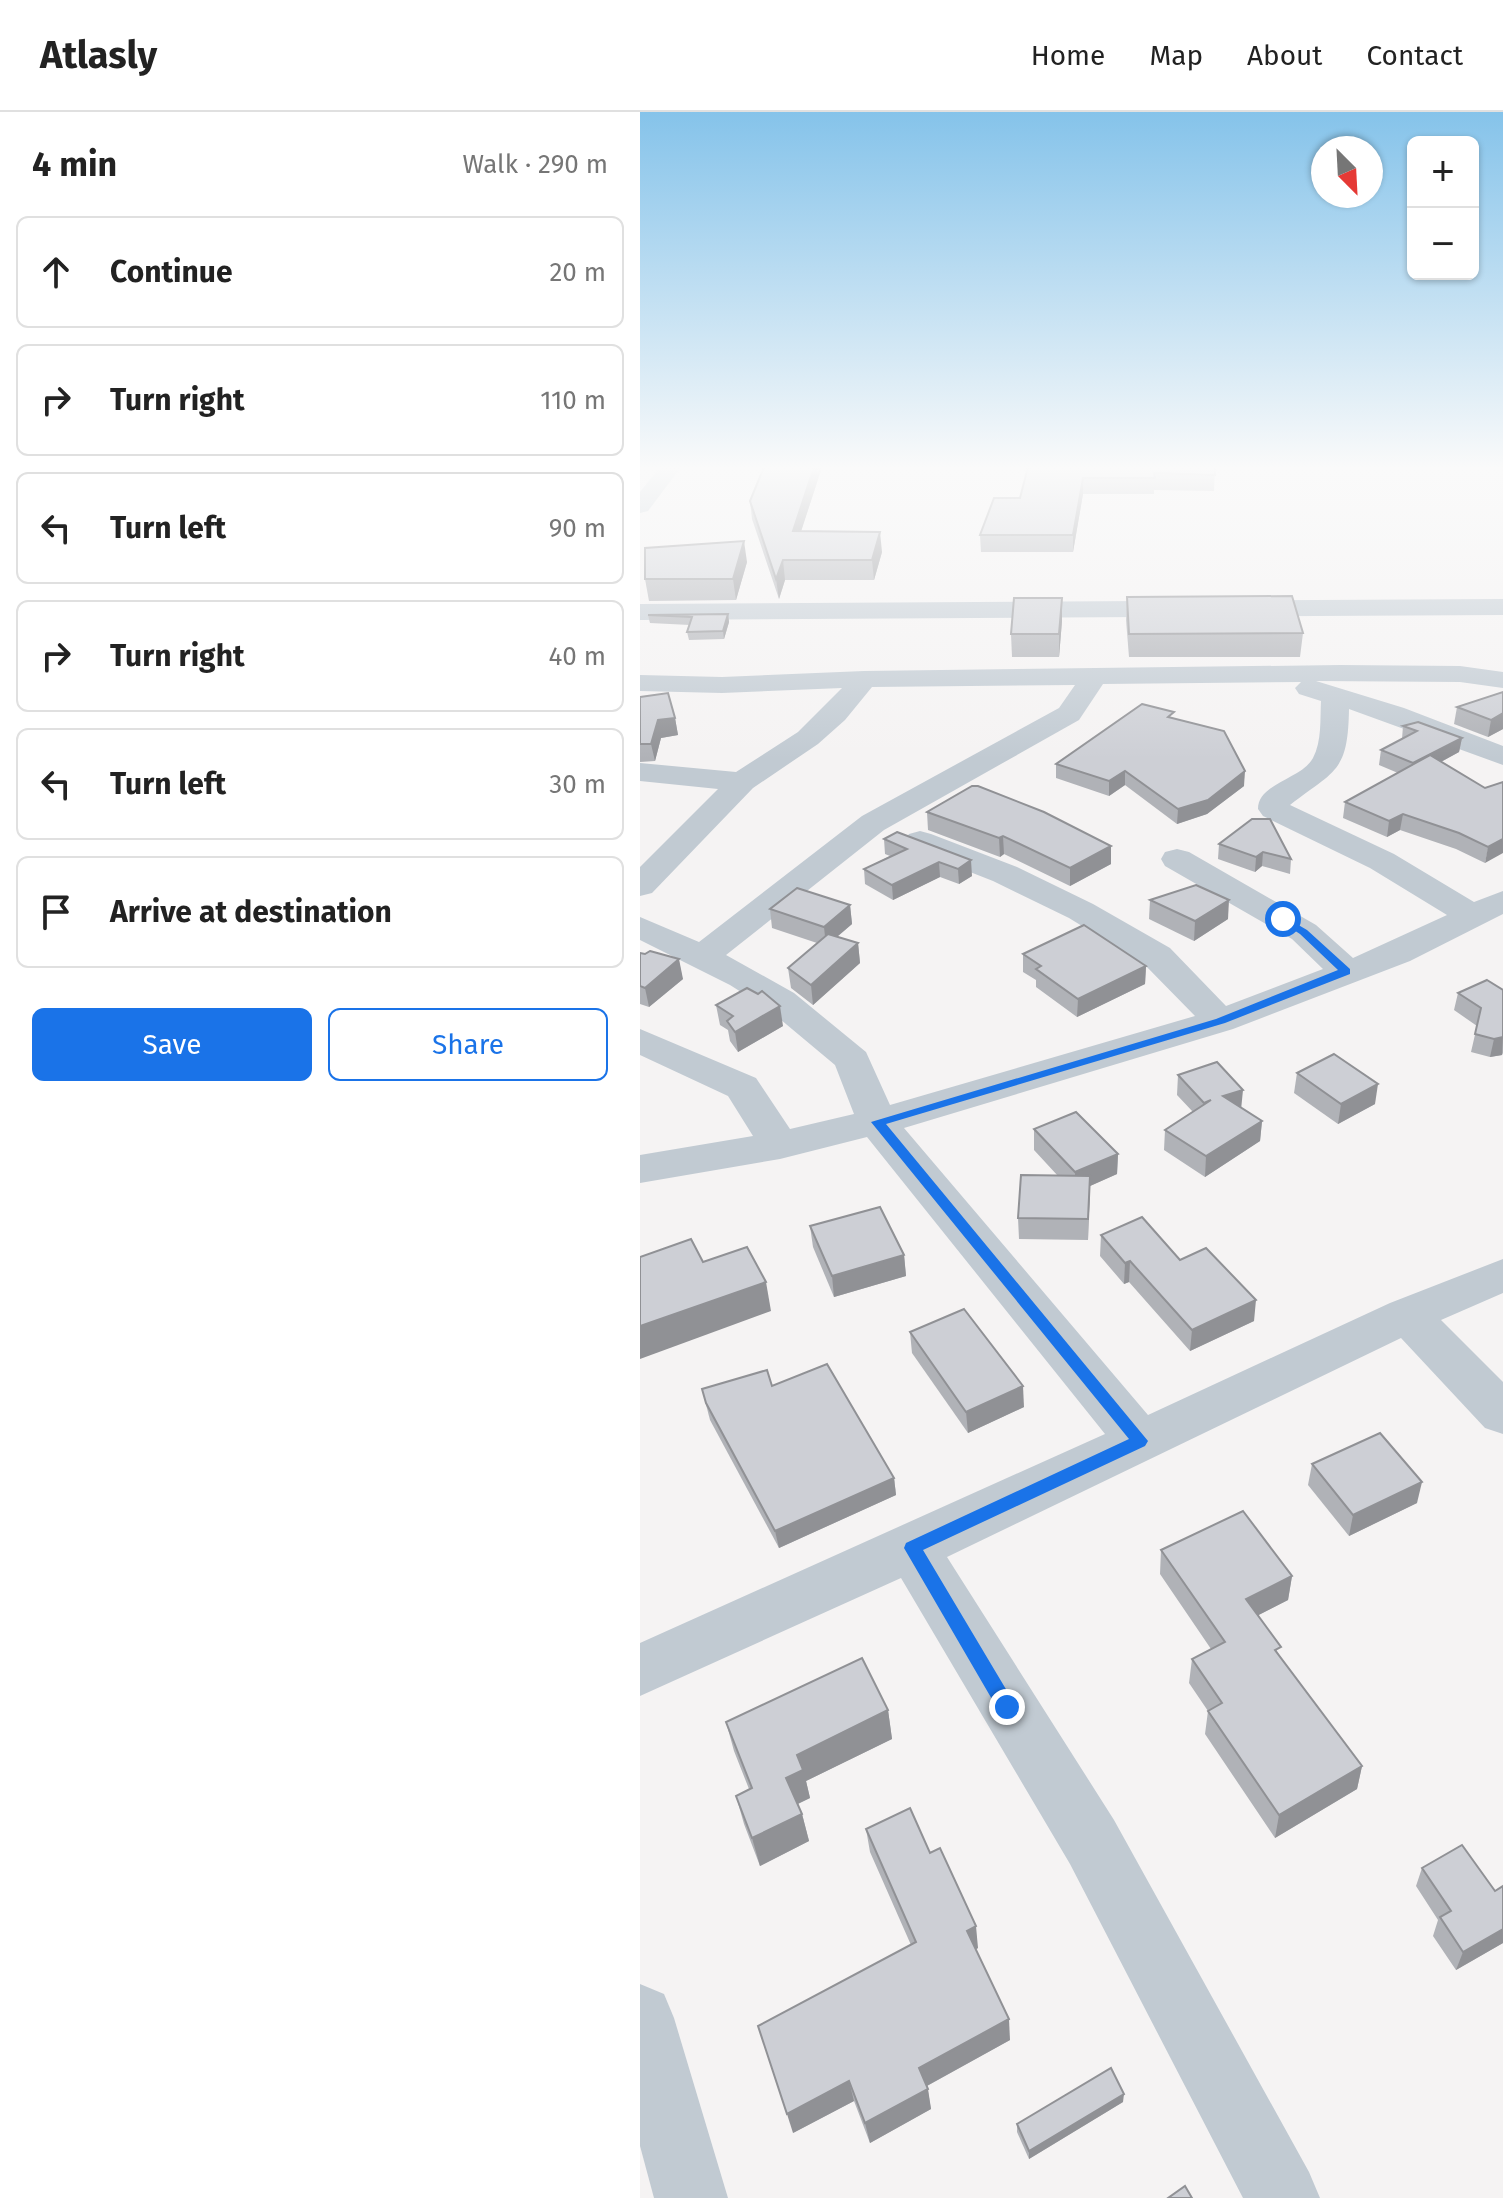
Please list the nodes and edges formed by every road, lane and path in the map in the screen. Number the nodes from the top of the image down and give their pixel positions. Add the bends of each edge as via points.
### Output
1 (1503, 607) edge
2 (640, 612) edge
3 (1266, 674) junction
4 (1095, 675) junction
5 (864, 679) junction
6 (1503, 680) edge
7 (640, 683) edge
8 (1335, 696) junction
9 (1503, 756) edge
10 (640, 772) edge
11 (742, 782) junction
12 (873, 823) junction
13 (1177, 859) dead end
14 (640, 886) edge
15 (1487, 908) edge
16 (640, 927) edge
17 (700, 958) junction
18 (1346, 971) junction
19 (1220, 1021) junction
20 (640, 1041) edge
21 (877, 1122) junction
22 (780, 1145) junction
23 (640, 1169) edge
24 (1503, 1275) edge
25 (1407, 1315) junction
26 (1503, 1414) edge
27 (1140, 1441) junction
28 (912, 1548) junction
29 (640, 1670) edge
30 (640, 2018) edge
31 (691, 2198) edge
32 (1283, 2198) edge

1 - 2 street
3 - 4 street
3 - 6 street via 1460,674
3 - 8 street
4 - 5 street
4 - 12 street via 1069,714
5 - 7 street
5 - 11 street via 808,738
8 - 9 street
8 - 15 street via 1328,763 1278,798 1274,809
10 - 11 street
11 - 14 street
12 - 17 street
12 - 19 street via 1005,874 1081,911 1157,956
13 - 18 street via 1304,932
15 - 18 street via 1397,953
16 - 17 street
17 - 21 street via 781,1001 852,1060
18 - 19 street
19 - 21 street
20 - 22 street via 742,1087
21 - 22 street
21 - 27 street
22 - 23 street
24 - 25 street
25 - 26 street
25 - 27 street
27 - 28 street
28 - 29 street
28 - 32 street via 1092,1842
30 - 31 street

